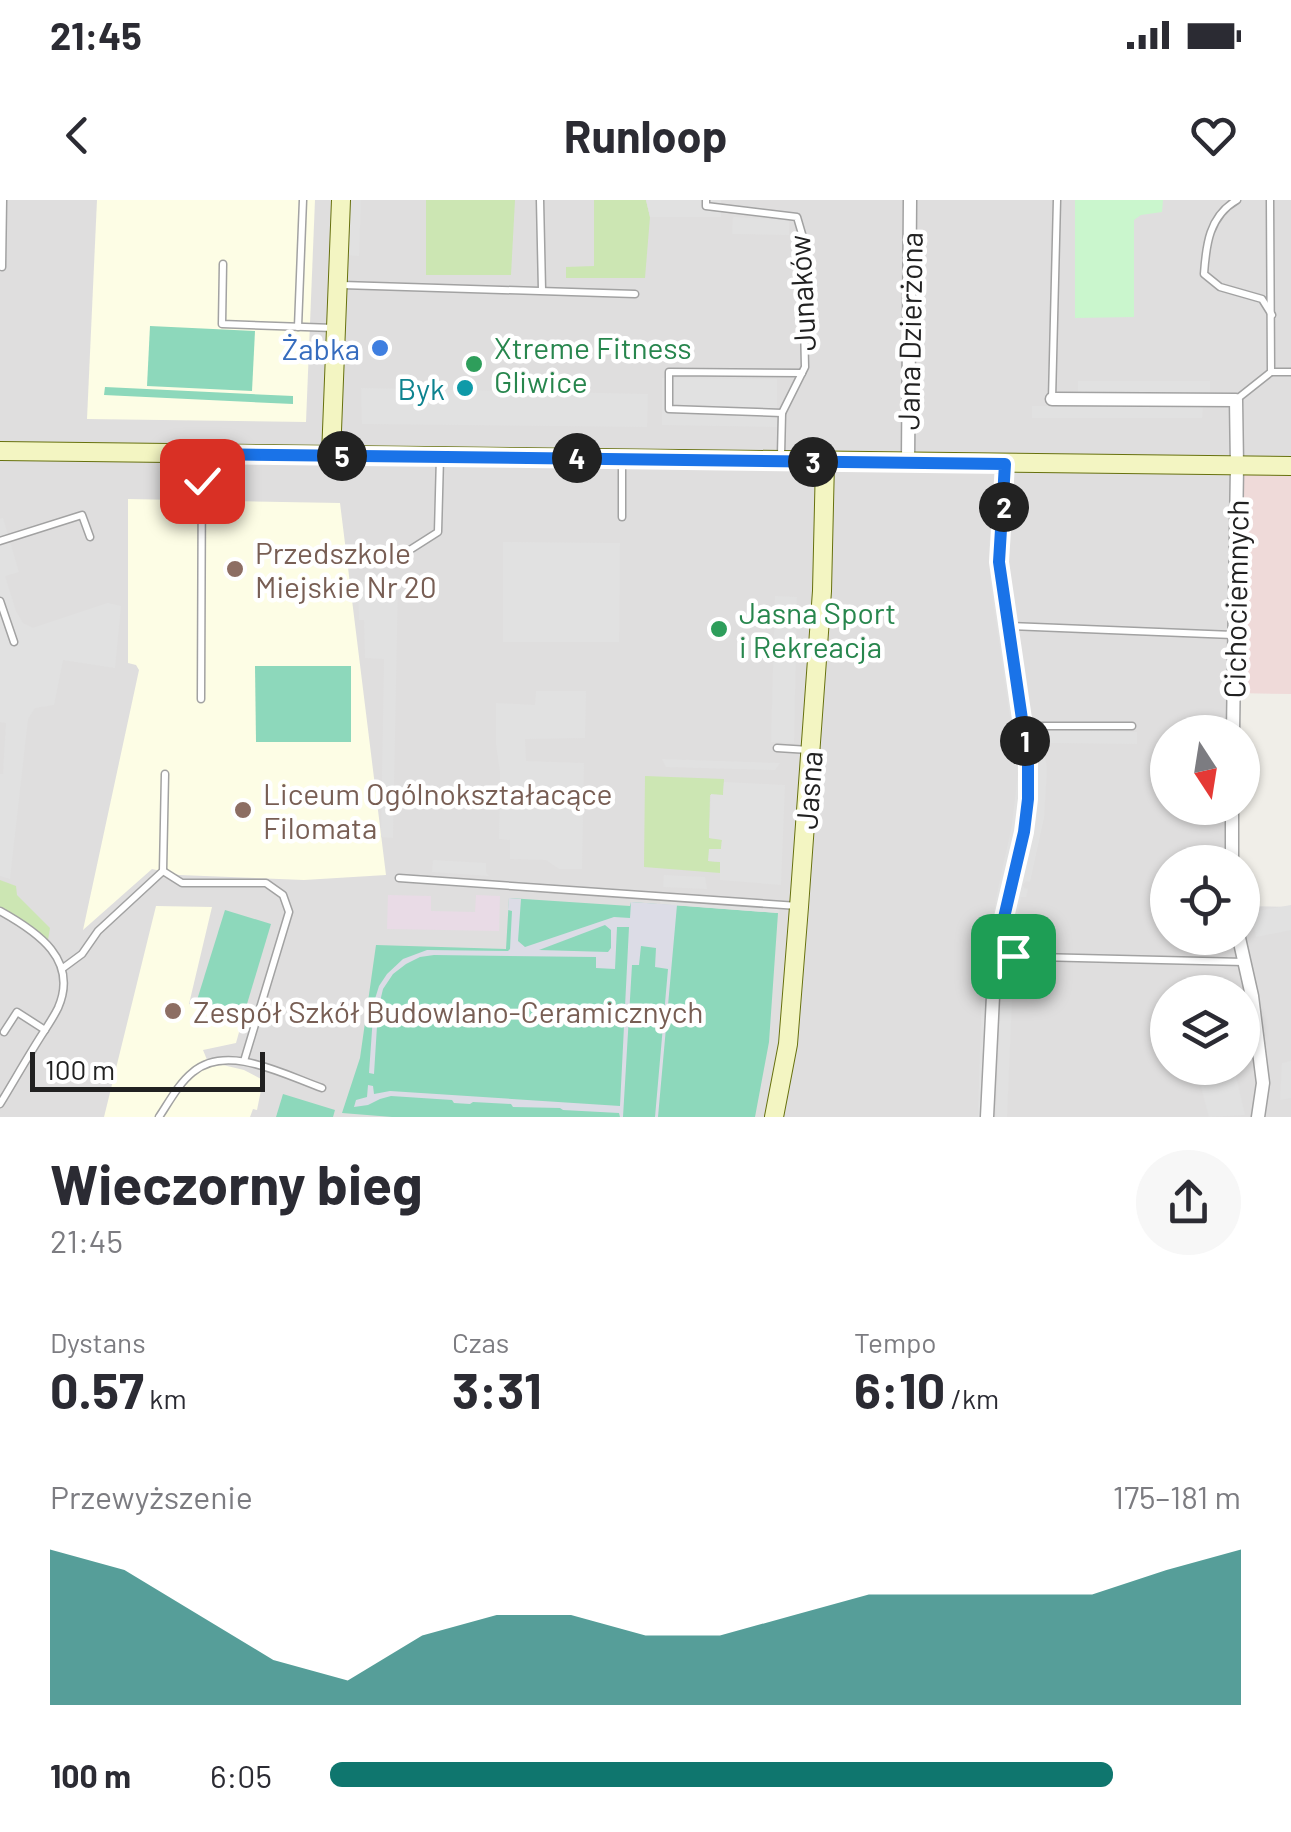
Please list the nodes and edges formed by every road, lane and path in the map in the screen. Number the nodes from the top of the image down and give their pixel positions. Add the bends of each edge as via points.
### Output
1 (3, 200) edge
2 (304, 200) edge
3 (341, 200) edge
4 (540, 200) edge
5 (706, 200) edge
6 (910, 200) edge
7 (1057, 200) edge
8 (1237, 200) edge
9 (1270, 200) edge
10 (222, 264) dead end
11 (2, 267) edge
12 (338, 285) junction
13 (542, 290) junction
14 (635, 294) dead end
15 (1272, 315) junction
16 (298, 327) junction
17 (336, 328) junction
18 (1271, 372) junction
19 (1291, 372) edge
20 (802, 374) junction
21 (1052, 399) joint
22 (1236, 400) junction
23 (782, 413) junction
24 (0, 450) edge
25 (202, 454) junction
26 (331, 456) junction
27 (440, 456) junction
28 (622, 459) junction
29 (782, 462) junction
30 (826, 462) junction
31 (908, 462) junction
32 (1005, 464) junction
33 (1238, 466) junction
34 (1291, 466) edge
35 (622, 518) dead end
36 (90, 538) dead end
37 (0, 541) edge
38 (405, 552) dead end
39 (0, 601) edge
40 (1007, 626) junction
41 (1233, 636) junction
42 (14, 642) dead end
43 (201, 699) dead end
44 (1233, 715) edge
45 (1132, 726) dead end
46 (1022, 728) junction
47 (778, 748) dead end
48 (810, 750) junction
49 (165, 774) dead end
50 (164, 871) junction
51 (400, 878) dead end
52 (799, 906) junction
53 (0, 912) edge
54 (1243, 955) edge
55 (995, 956) junction
56 (1244, 962) junction
57 (63, 968) junction
58 (44, 1030) junction
59 (4, 1032) dead end
60 (244, 1061) junction
61 (322, 1088) dead end
62 (0, 1104) edge
63 (159, 1117) edge
64 (774, 1117) edge
65 (987, 1117) edge
66 (1258, 1117) edge

1 - 11 lane
2 - 16 lane
3 - 12 street
4 - 13 lane
5 - 20 lane, Junaków via 706,206 796,217 802,234
6 - 31 street, Jana Dzierżona
7 - 21 lane
8 - 15 lane via 1207,234 1204,274 1262,299
9 - 15 lane
10 - 16 lane via 222,324
12 - 13 lane
12 - 17 street
13 - 14 lane
15 - 18 lane
16 - 17 lane
17 - 26 street
18 - 19 lane
18 - 22 lane
20 - 23 lane, Junaków
20 - 23 lane via 670,372 668,408
21 - 22 street
22 - 33 street, Cichociemnych
23 - 29 lane, Junaków
24 - 25 street
25 - 26 street
25 - 43 lane
26 - 27 street
27 - 28 street
27 - 38 lane via 438,532
28 - 29 street
28 - 35 lane
29 - 30 street
30 - 31 street
30 - 48 street, Jasna
31 - 32 street
32 - 33 street
32 - 40 street via 999,562
33 - 34 street
33 - 41 street, Cichociemnych
36 - 37 lane via 82,515
39 - 42 lane
40 - 41 lane
40 - 46 street
41 - 44 street, Cichociemnych
45 - 46 lane
46 - 55 street via 1028,799
47 - 48 lane
48 - 52 street, Jasna
49 - 50 lane
50 - 57 lane
50 - 60 lane via 182,883 266,883 283,894 289,912
51 - 52 lane
52 - 64 street, Jasna via 788,1044
53 - 57 lane via 50,946
54 - 56 street
55 - 56 lane
55 - 65 street
56 - 66 street via 1263,1083
57 - 58 lane via 64,988
58 - 59 lane via 16,1012
58 - 62 lane
60 - 61 lane
60 - 63 lane via 220,1059 194,1070

